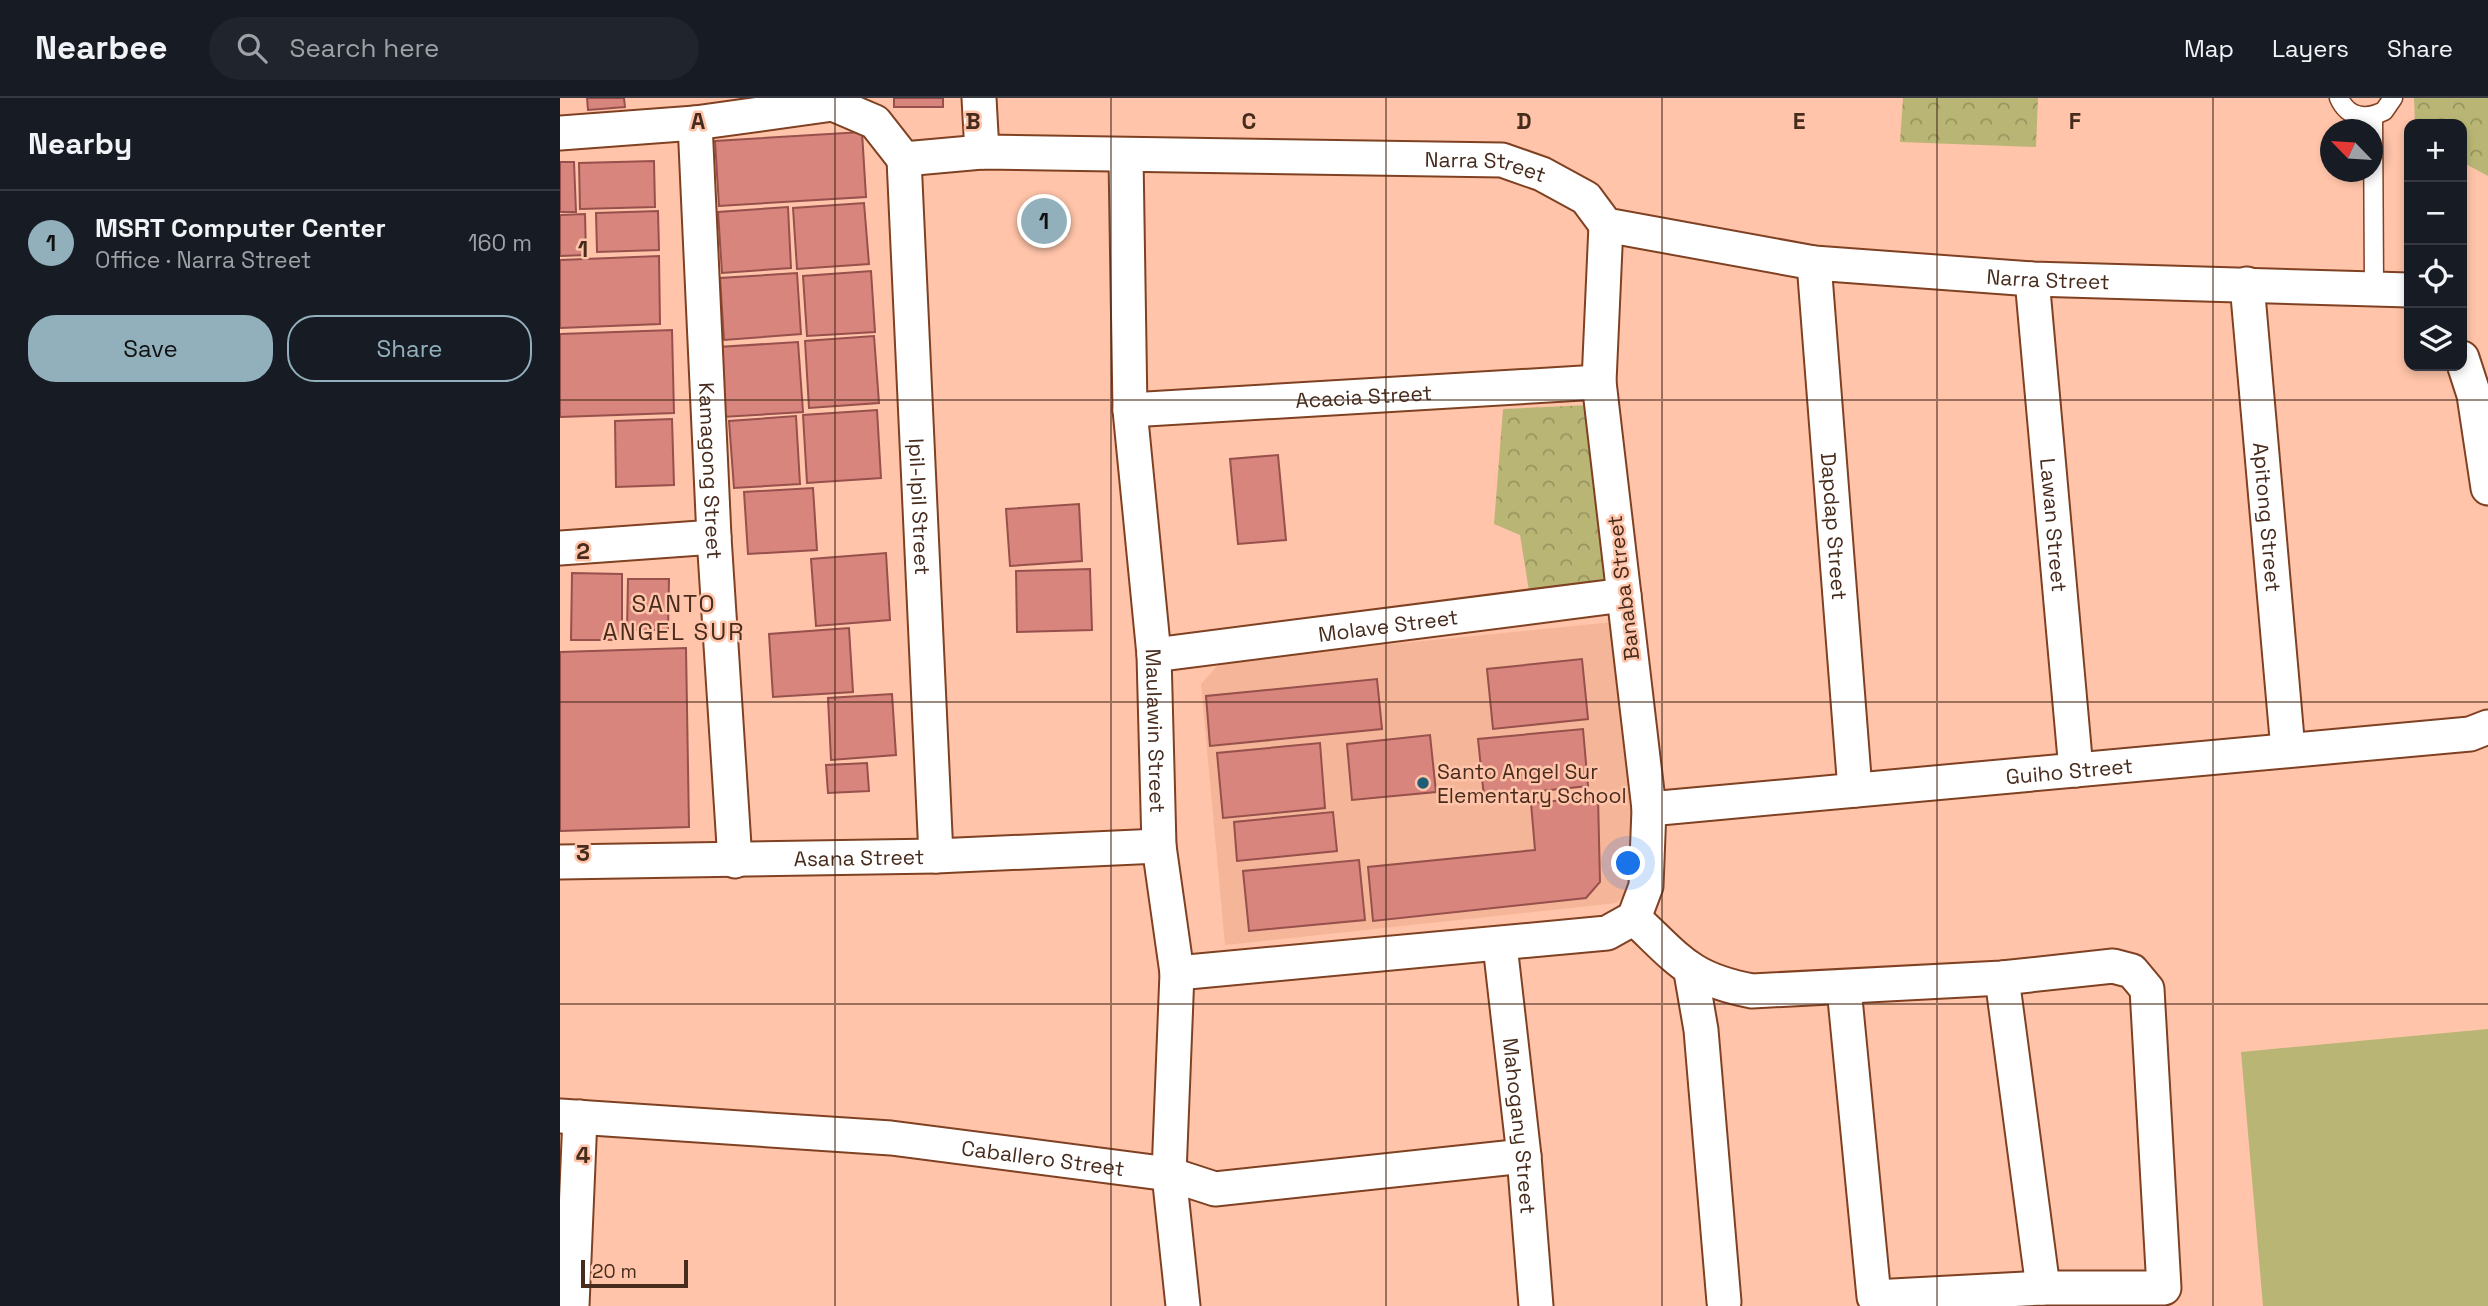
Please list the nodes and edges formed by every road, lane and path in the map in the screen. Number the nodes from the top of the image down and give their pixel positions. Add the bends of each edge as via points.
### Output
1 (979, 98) edge
2 (2339, 98) edge
3 (2393, 98) edge
4 (2373, 116) junction
5 (695, 123) junction
6 (560, 133) edge
7 (982, 152) junction
8 (1126, 156) junction
9 (904, 159) junction
10 (1606, 225) junction
11 (1814, 263) junction
12 (2032, 279) junction
13 (2247, 284) junction
14 (2374, 287) junction
15 (2404, 290) edge
16 (2466, 371) edge
17 (1599, 382) junction
18 (1130, 410) junction
19 (2488, 488) edge
20 (714, 537) junction
21 (560, 548) edge
22 (1624, 595) junction
23 (1154, 655) junction
24 (2488, 727) edge
25 (2288, 750) junction
26 (2076, 770) junction
27 (1855, 790) junction
28 (1649, 809) junction
29 (1158, 846) junction
30 (936, 856) junction
31 (735, 861) junction
32 (560, 862) edge
33 (1621, 925) junction
34 (1500, 945) junction
35 (1691, 972) junction
36 (1177, 973) junction
37 (2002, 978) junction
38 (1844, 988) junction
39 (570, 1116) edge
40 (1524, 1156) junction
41 (1169, 1174) junction
42 (2043, 1288) junction
43 (1724, 1302) dead end
44 (572, 1306) edge
45 (1183, 1306) edge
46 (1536, 1306) edge

1 - 7 street
2 - 4 lane via 2351,113
3 - 4 lane via 2384,111
4 - 14 lane
5 - 6 street
5 - 9 street via 833,104 875,122
5 - 20 street, Kamagong Street
7 - 8 street, Narra Street
7 - 9 street, Narra Street
8 - 10 street, Narra Street via 1502,160 1542,174 1586,198
8 - 18 street, Maulawin Street
9 - 30 street, Ipil-Ipil Street
10 - 11 street, Narra Street
10 - 17 street, Banaba Street
11 - 12 street, Narra Street
11 - 27 street, Dapdap Street
12 - 13 street, Narra Street
12 - 26 street, Lawan Street
13 - 14 street, Narra Street
13 - 25 street, Apitong Street
14 - 15 street, Narra Street
16 - 19 street
17 - 18 street, Acacia Street
17 - 22 street, Banaba Street
18 - 23 street, Maulawin Street
20 - 21 street
20 - 31 street, Kamagong Street
22 - 23 street, Molave Street
22 - 28 street, Banaba Street
23 - 29 street, Maulawin Street
24 - 25 street, Guiho Street via 2470,734
25 - 26 street, Guiho Street
26 - 27 street, Guiho Street
27 - 28 street, Guiho Street
28 - 33 street, Banaba Street via 1646,886
29 - 30 street, Asana Street
29 - 36 street, Maulawin Street
30 - 31 street, Asana Street
31 - 32 street, Asana Street
33 - 34 street
33 - 35 street
34 - 36 street
34 - 40 street, Mahogany Street
35 - 38 street via 1719,984 1752,990
35 - 43 street via 1701,1030
36 - 41 street, Maulawin Street
37 - 38 street
37 - 42 street
37 - 42 street via 2113,966 2132,971 2147,989 2164,1288
38 - 42 street via 1874,1297
39 - 41 street, Caballero Street via 891,1138
39 - 44 street
40 - 41 street, Caballero Street via 1215,1189
40 - 46 street, Mahogany Street
41 - 45 street, Maulawin Street

